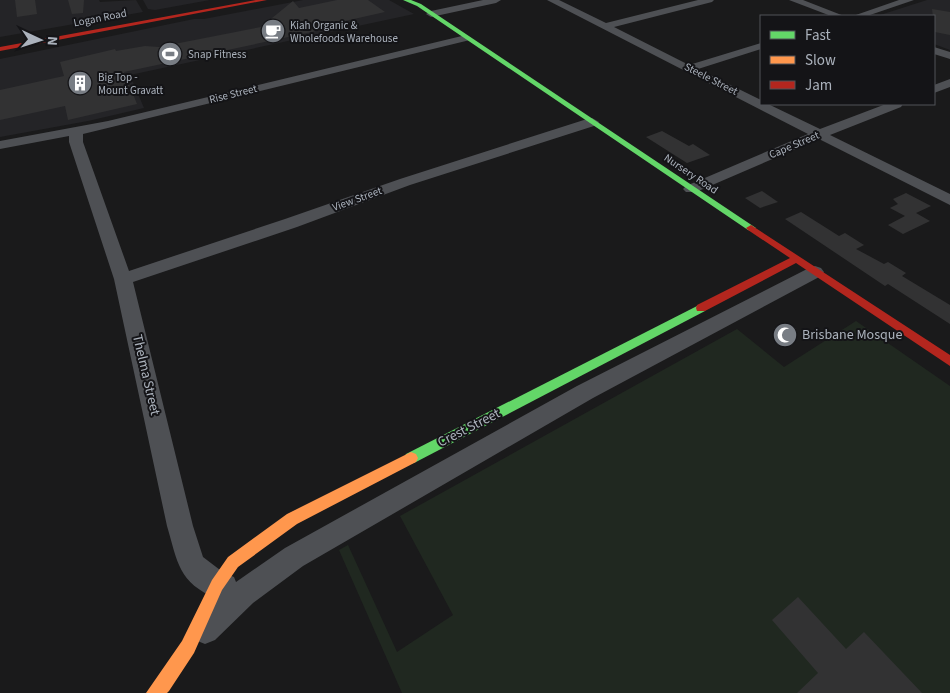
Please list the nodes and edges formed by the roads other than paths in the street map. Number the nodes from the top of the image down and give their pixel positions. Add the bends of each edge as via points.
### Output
1 (238, 0) edge
2 (264, 0) edge
3 (406, 0) edge
4 (496, 0) edge
5 (552, 0) edge
6 (709, 0) edge
7 (794, 0) edge
8 (910, 0) edge
9 (416, 3) edge
10 (431, 14) junction
11 (836, 15) edge
12 (861, 15) edge
13 (607, 26) junction
14 (466, 38) junction
15 (0, 44) edge
16 (760, 46) edge
17 (0, 49) edge
18 (935, 50) edge
19 (950, 56) edge
20 (690, 68) junction
21 (950, 83) edge
22 (935, 90) edge
23 (760, 104) edge
24 (763, 105) edge
25 (894, 105) edge
26 (592, 122) junction
27 (76, 130) junction
28 (820, 134) junction
29 (0, 145) edge
30 (691, 189) junction
31 (950, 200) edge
32 (796, 258) junction
33 (815, 272) junction
34 (123, 279) junction
35 (950, 361) edge
36 (217, 585) junction
37 (243, 593) junction
38 (188, 647) junction
39 (155, 693) edge

1 - 15 main road, Logan Road
2 - 17 main road, Logan Road
3 - 9 main road, Nursery Road
4 - 10 street
5 - 13 street, Steele Street
6 - 13 street
7 - 11 street
8 - 12 street
9 - 10 main road, Nursery Road
10 - 14 main road, Nursery Road
13 - 20 street, Steele Street
14 - 26 main road, Nursery Road
14 - 27 street, Rise Street
16 - 20 street
18 - 19 street
20 - 23 street, Steele Street
21 - 22 street
24 - 28 street, Steele Street
25 - 28 street, Cape Street
26 - 30 main road, Nursery Road
26 - 34 street, View Street
27 - 29 street, Rise Street
27 - 34 street, Thelma Street via 76,142
28 - 30 street, Cape Street
28 - 31 street, Steele Street
30 - 32 main road, Nursery Road
32 - 33 main road, Nursery Road
32 - 36 main road, Crest Street via 292,519 233,562
33 - 35 main road, Nursery Road
33 - 37 street, Crest Street via 586,392 294,557
34 - 36 street, Thelma Street via 192,566
36 - 37 street, Thelma Street
36 - 38 main road, Crest Street
37 - 38 street, Crest Street
38 - 39 main road, Crest Street

